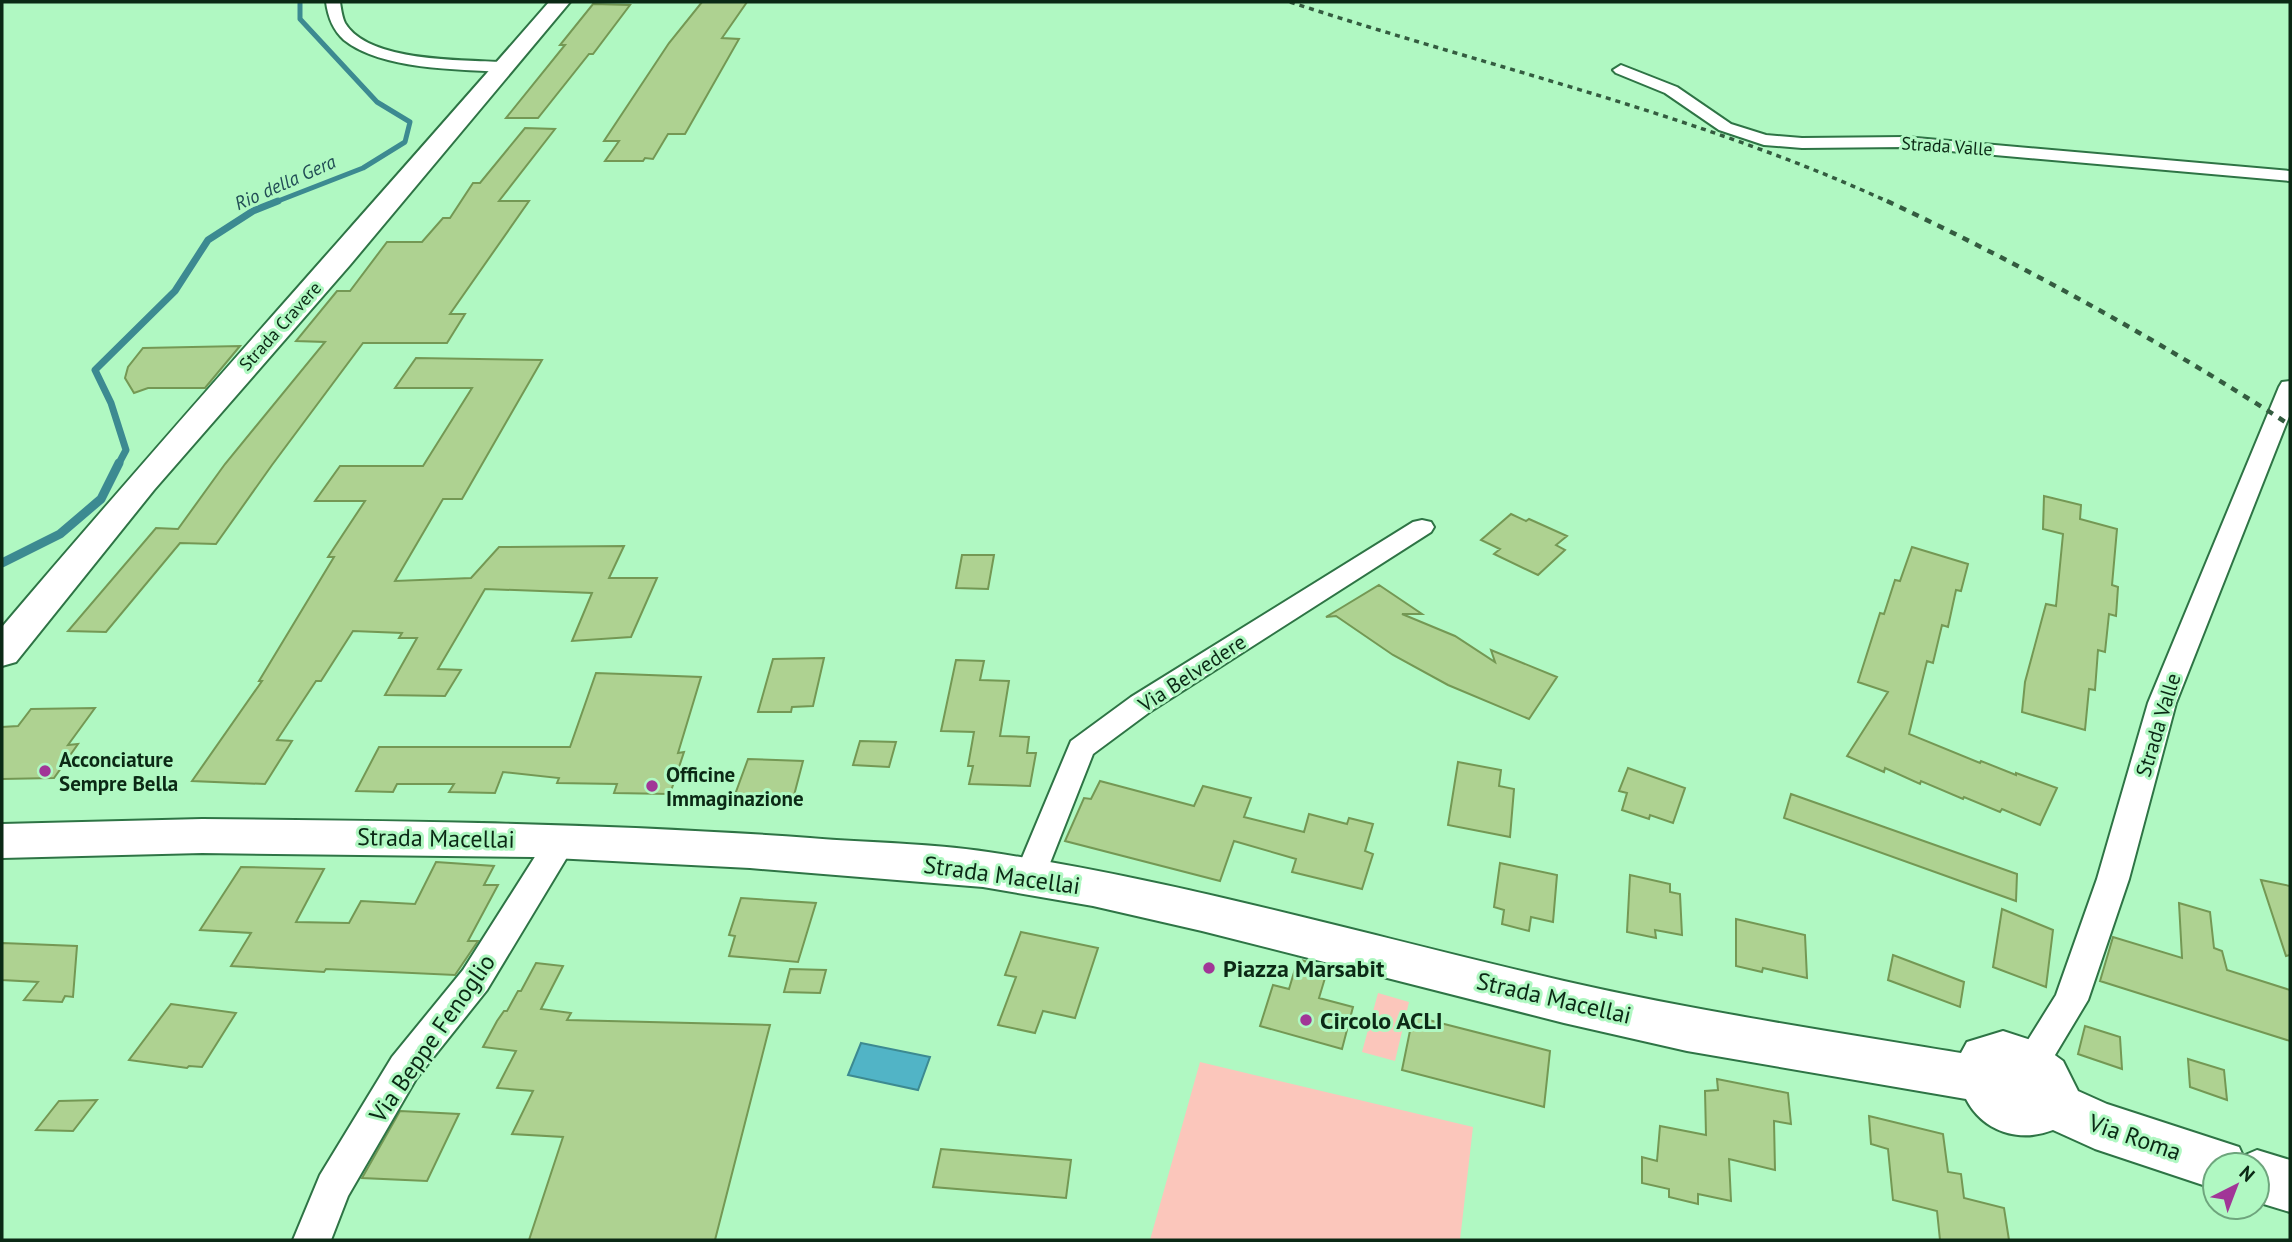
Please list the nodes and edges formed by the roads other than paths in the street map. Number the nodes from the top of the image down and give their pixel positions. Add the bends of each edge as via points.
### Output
1 (333, 2) edge
2 (560, 2) edge
3 (503, 66) junction
4 (1621, 70) dead end
5 (2290, 176) edge
6 (2290, 387) edge
7 (1422, 527) dead end
8 (2, 653) edge
9 (2, 841) edge
10 (561, 841) junction
11 (1030, 877) junction
12 (1981, 1079) joint
13 (2041, 1084) junction
14 (2201, 1159) edge
15 (2271, 1180) edge
16 (2290, 1186) edge
17 (312, 1240) edge

1 - 3 street via 338,25 359,44 381,54
2 - 3 street, Strada Cravere
3 - 8 street, Strada Cravere via 142,483
4 - 5 street, Strada Valle via 1671,90 1725,127 1765,140 1905,142
6 - 13 street, Strada Valle via 2162,703 2113,879
7 - 11 street, Via Belvedere via 1141,704 1082,748
9 - 10 street, Strada Macellai via 202,836
10 - 11 street, Strada Macellai via 750,850
10 - 17 street, Via Beppe Fenoglio via 475,980 404,1068 333,1188
11 - 12 street, Strada Macellai via 1202,912 1662,1023
12 - 13 street, Via Roma via 1985,1058 2015,1056
13 - 14 street, Via Roma via 2095,1125
15 - 16 street

